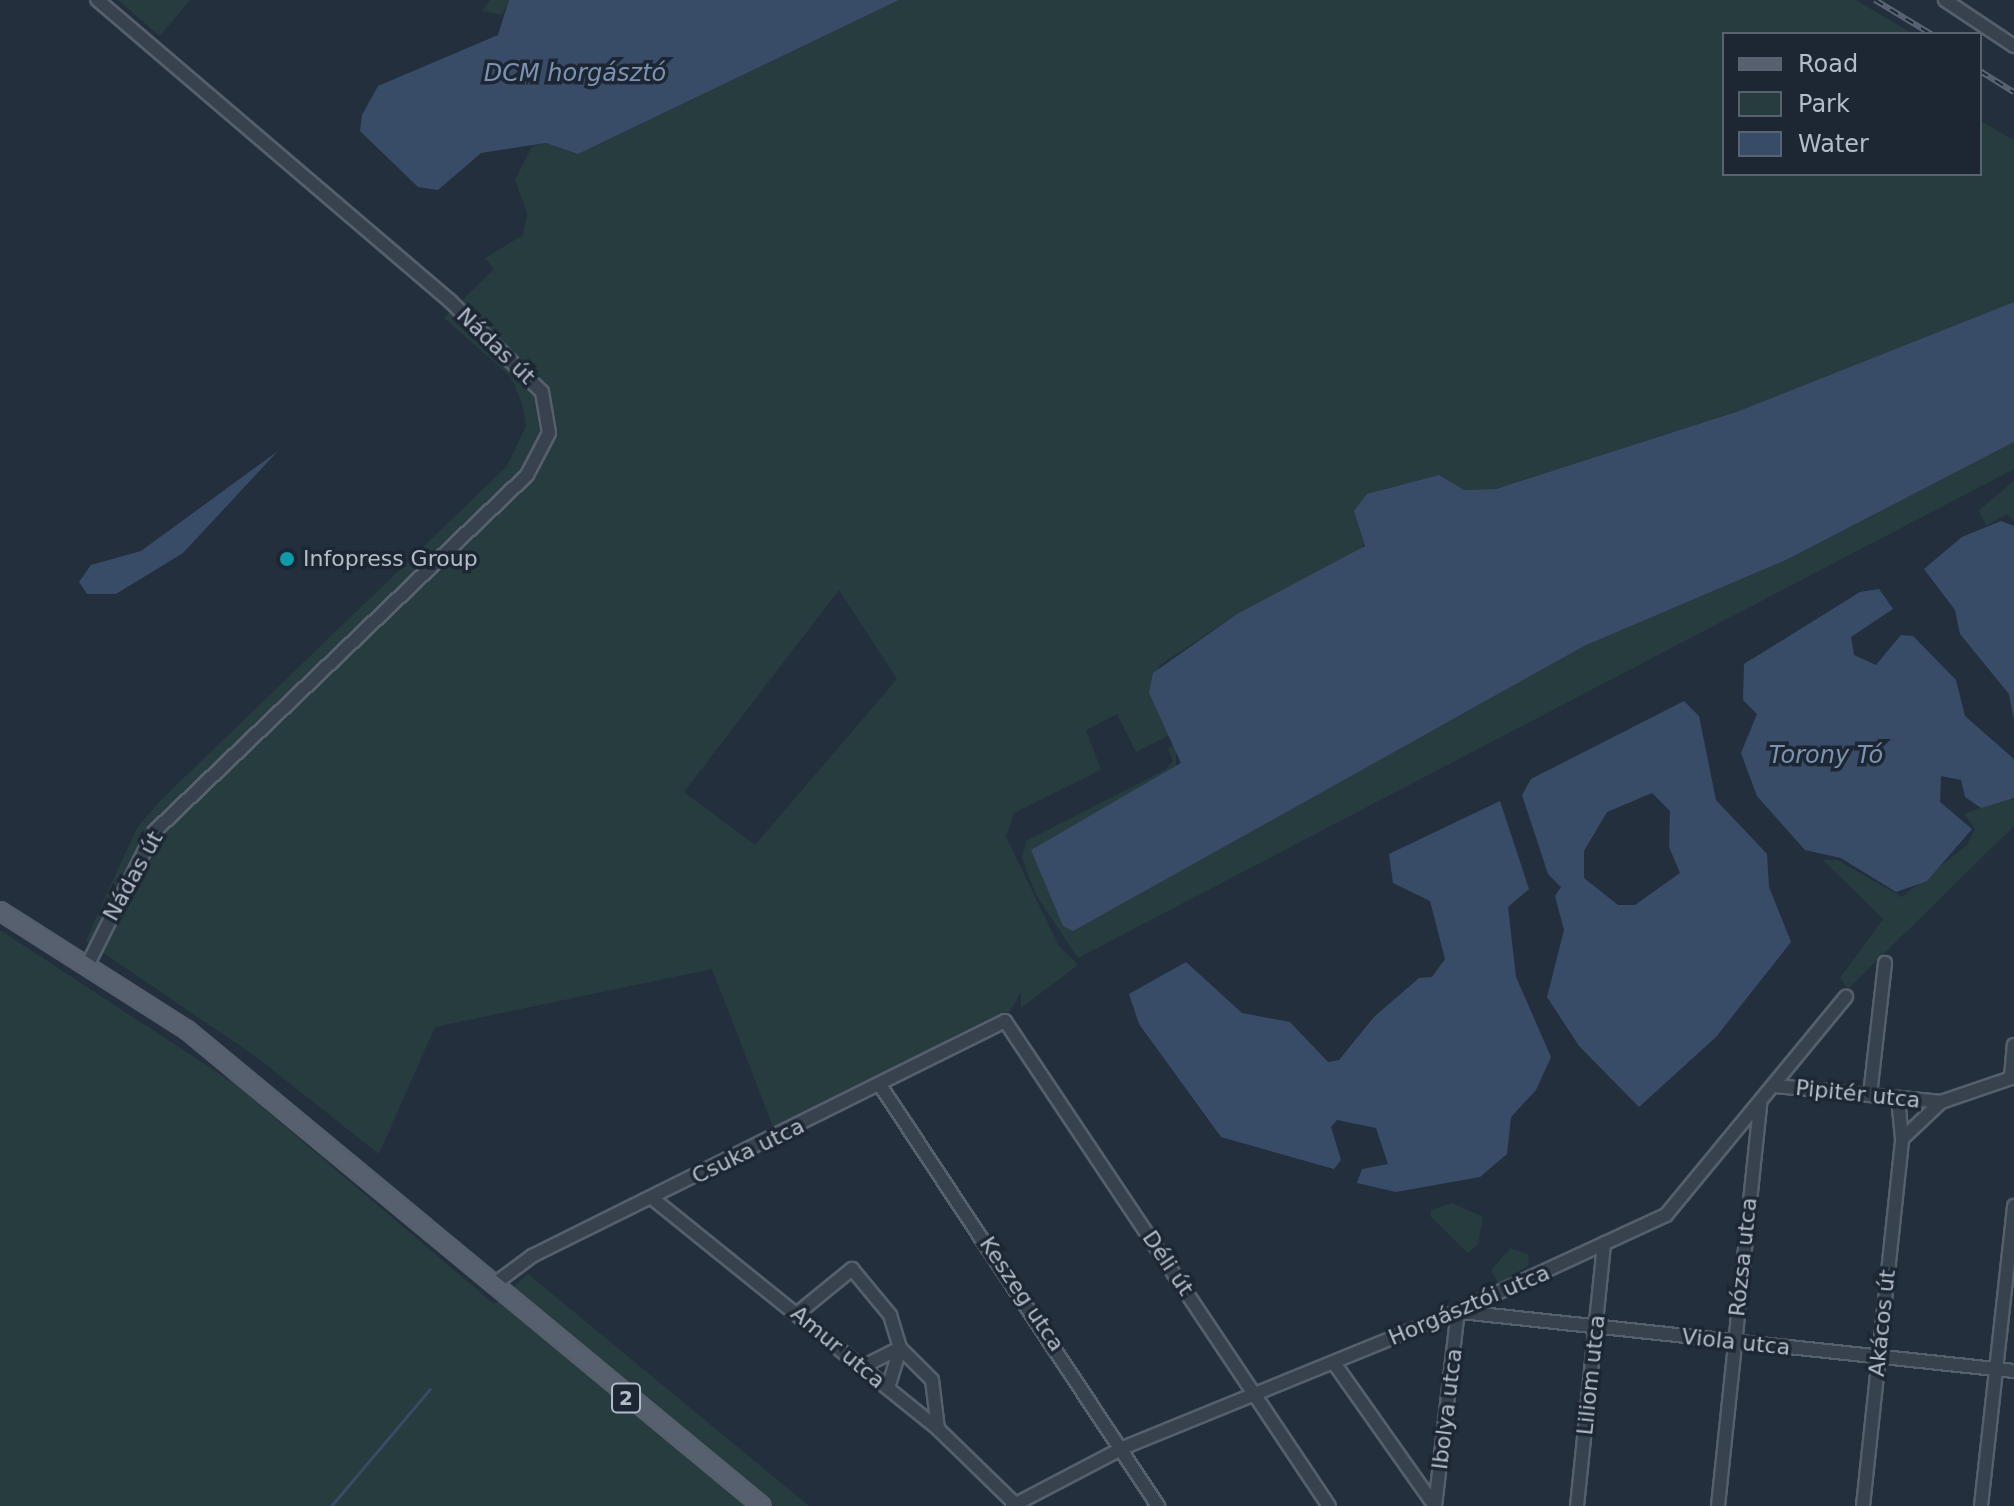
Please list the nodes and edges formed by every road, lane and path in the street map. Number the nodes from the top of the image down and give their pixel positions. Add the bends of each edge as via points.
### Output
1 (97, 0) edge
2 (1945, 0) edge
3 (2014, 46) edge
4 (0, 911) edge
5 (89, 962) junction
6 (1885, 963) dead end
7 (1846, 997) dead end
8 (1005, 1021) joint
9 (2014, 1045) edge
10 (2012, 1077) edge
11 (880, 1085) junction
12 (1776, 1086) junction
13 (1870, 1095) junction
14 (1898, 1098) junction
15 (1941, 1102) junction
16 (1760, 1104) junction
17 (1902, 1139) junction
18 (652, 1198) junction
19 (2014, 1206) edge
20 (1604, 1243) junction
21 (493, 1285) junction
22 (1458, 1311) junction
23 (798, 1313) junction
24 (1595, 1327) junction
25 (1734, 1341) junction
26 (900, 1348) junction
27 (1879, 1356) junction
28 (1334, 1363) junction
29 (862, 1367) junction
30 (1996, 1368) junction
31 (2014, 1371) edge
32 (888, 1388) junction
33 (1254, 1391) junction
34 (938, 1429) junction
35 (1125, 1447) junction
36 (1013, 1505) edge
37 (762, 1506) edge
38 (1158, 1506) edge
39 (1329, 1506) edge
40 (1435, 1506) edge
41 (1577, 1506) edge
42 (1718, 1506) edge
43 (1863, 1506) edge
44 (1981, 1506) edge

1 - 5 street, Nádas út via 450,301 542,392 549,433 527,475 154,832
2 - 3 street
4 - 5 main road, 2
5 - 21 main road, 2 via 305,1123
6 - 13 street
7 - 12 street, Horgásztói utca
8 - 11 street, Csuka utca
8 - 33 street, Déli út
9 - 10 street
10 - 15 street
11 - 18 street, Csuka utca
11 - 35 street, Keszeg utca
12 - 13 street, Pipitér utca
12 - 16 street, Horgásztói utca
13 - 14 street, Pipitér utca
14 - 15 street, Pipitér utca
14 - 17 street, Akácos út
15 - 17 street
16 - 20 street, Horgásztói utca via 1666,1215
16 - 25 street, Rózsa utca
17 - 27 street, Akácos út
18 - 21 street, Csuka utca via 532,1256
18 - 23 street, Amur utca
19 - 30 street
20 - 22 street, Horgásztói utca
20 - 24 street, Liliom utca
21 - 37 main road, 2
22 - 24 street, Viola utca
22 - 28 street, Horgásztói utca
22 - 40 street, Ibolya utca
23 - 26 street via 852,1269 890,1315
23 - 29 street, Amur utca
24 - 25 street, Viola utca
24 - 41 street, Liliom utca
25 - 27 street, Viola utca
25 - 42 street, Rózsa utca
26 - 29 street
26 - 32 street
26 - 34 street via 932,1380
27 - 30 street, Viola utca
27 - 43 street, Akácos út
28 - 33 street, Horgásztói utca
28 - 40 street, Ibolya utca
29 - 32 street, Amur utca
30 - 31 street, Viola utca
30 - 44 street
32 - 34 street, Amur utca
33 - 35 street, Horgásztói utca
33 - 39 street, Déli út
34 - 36 street, Amur utca
35 - 36 street, Horgásztói utca
35 - 38 street, Keszeg utca

